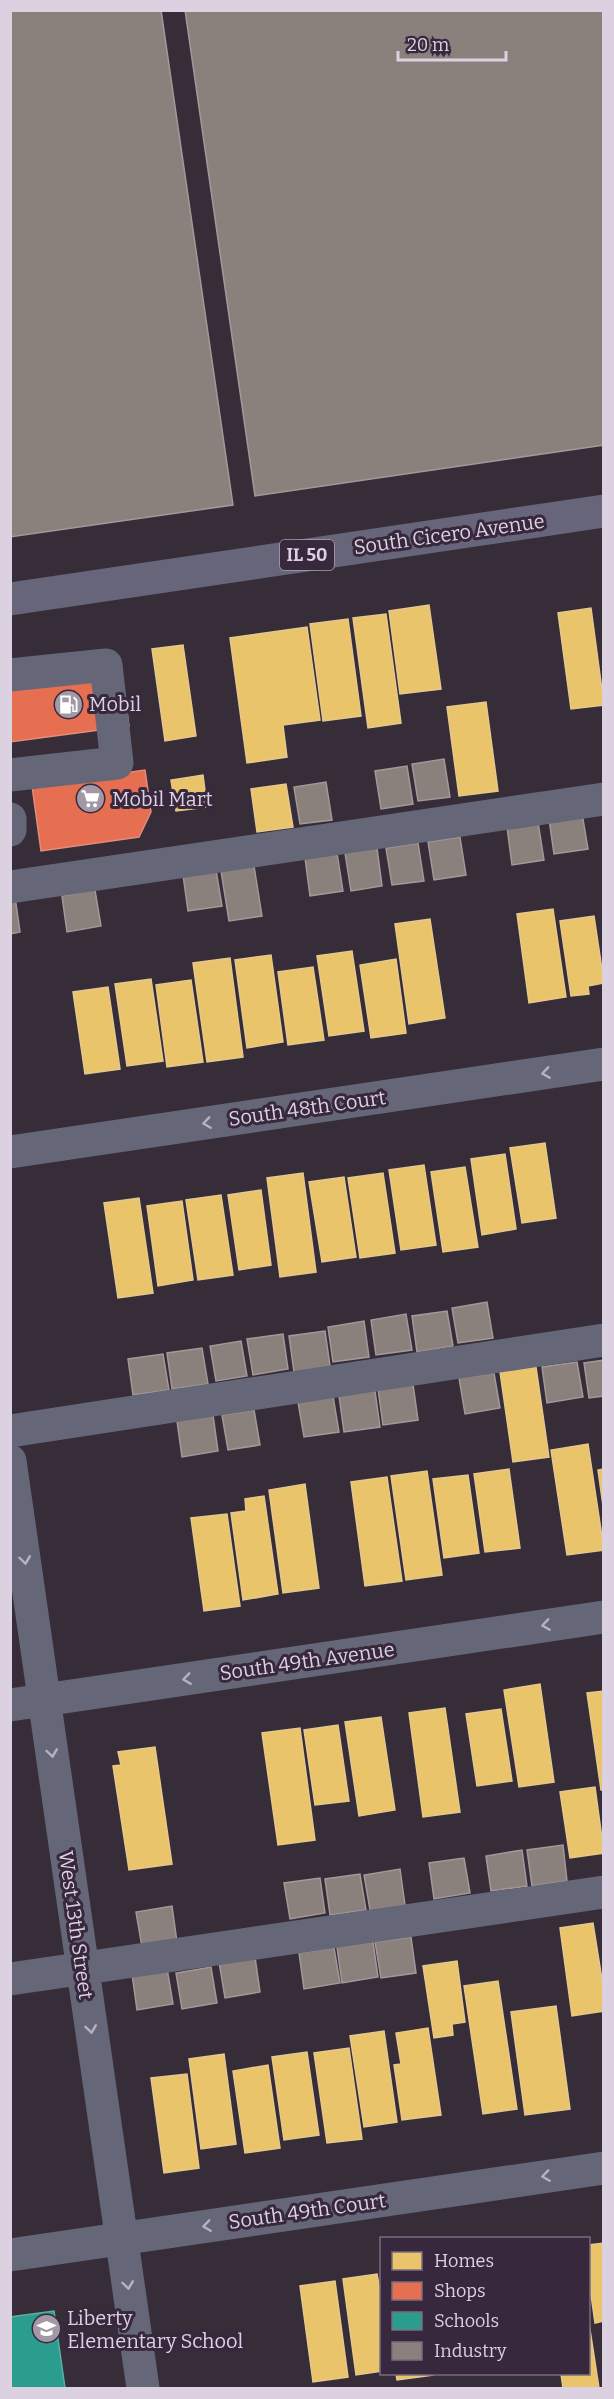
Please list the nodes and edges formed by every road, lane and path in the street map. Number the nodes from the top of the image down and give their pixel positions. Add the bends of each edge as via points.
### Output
1 (603, 511) edge
2 (10, 599) edge
3 (10, 675) edge
4 (10, 775) edge
5 (603, 799) edge
6 (10, 819) edge
7 (10, 830) edge
8 (10, 887) edge
9 (603, 1064) edge
10 (10, 1152) edge
11 (603, 1340) edge
12 (10, 1431) edge
13 (10, 1461) edge
14 (603, 1617) edge
15 (45, 1700) junction
16 (10, 1705) edge
17 (603, 1892) edge
18 (82, 1969) junction
19 (10, 1979) edge
20 (603, 2168) edge
21 (121, 2239) junction
22 (10, 2255) edge
23 (143, 2388) edge

1 - 2 main road, South Cicero Avenue / IL 50
3 - 4 street via 106,665 117,763
5 - 8 street
6 - 7 street
9 -> 10 street, South 48th Court
11 - 12 street
13 -> 15 street, West 13th Street
14 -> 15 street, South 49th Avenue
15 - 16 street, South 49th Avenue
15 -> 18 street, West 13th Street
17 - 18 street
18 - 19 street
18 -> 21 street, West 13th Street
20 -> 21 street, South 49th Court
21 - 22 street, South 49th Court
21 -> 23 street, West 13th Street

